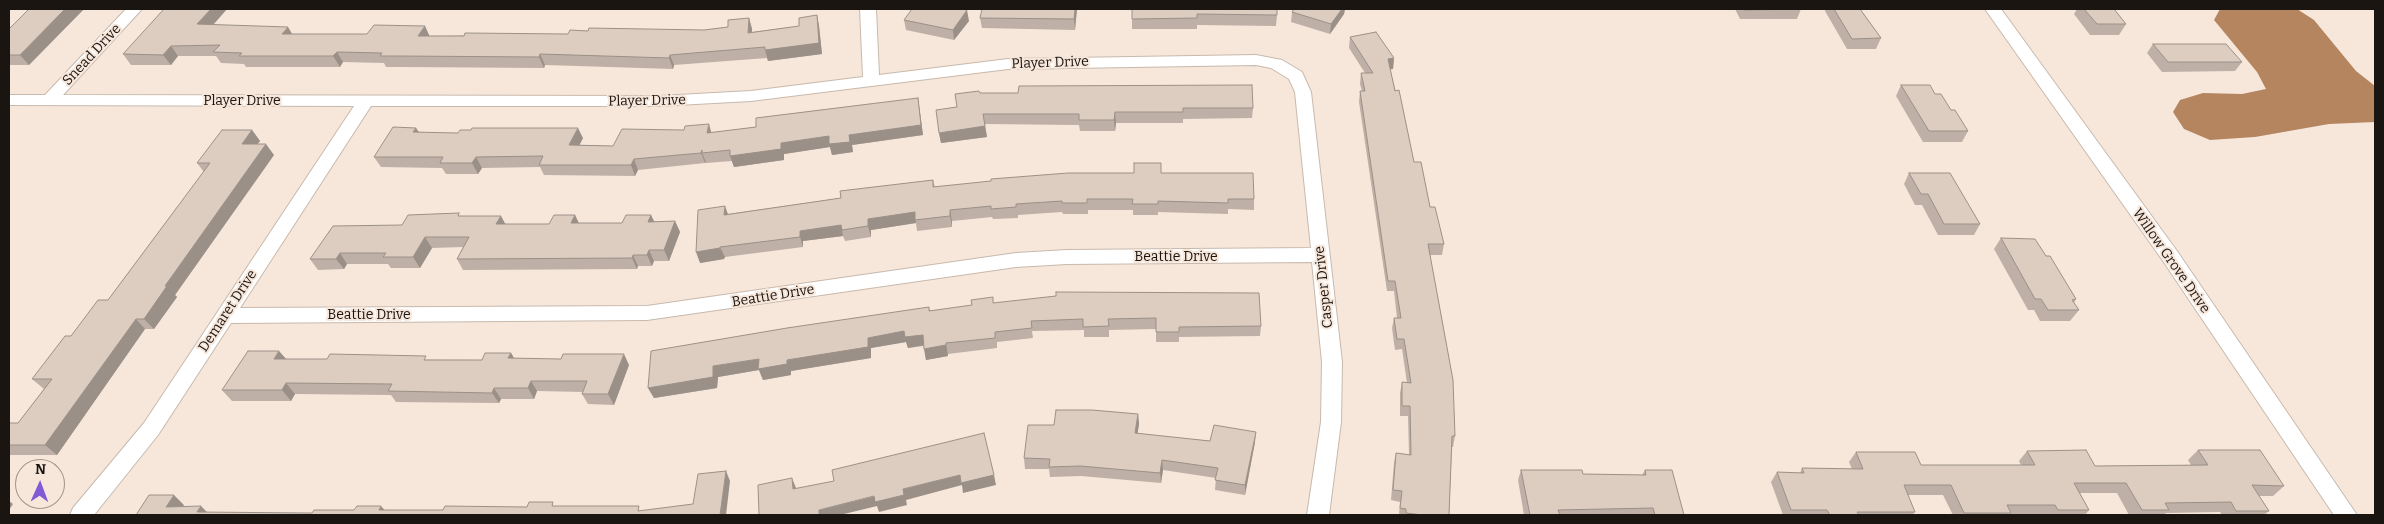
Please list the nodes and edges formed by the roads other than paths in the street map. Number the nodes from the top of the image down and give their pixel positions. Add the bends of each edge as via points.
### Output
1 (134, 9) edge
2 (868, 9) edge
3 (1992, 9) edge
4 (1283, 67) joint
5 (871, 80) junction
6 (9, 100) edge
7 (49, 100) junction
8 (366, 101) junction
9 (1320, 255) junction
10 (225, 316) junction
11 (81, 515) edge
12 (1318, 515) edge
13 (2346, 515) edge

1 - 7 street, Snead Drive
2 - 5 street
3 - 13 street, Willow Grove Drive via 2170,256
4 - 5 street, Player Drive via 1256,60 1037,62
4 - 9 street, Casper Drive via 1296,76 1303,92
5 - 8 street, Player Drive via 751,96 685,100
6 - 7 street, Player Drive
7 - 8 street, Player Drive
8 - 10 street, Demaret Drive
9 - 10 street, Beattie Drive via 1016,260 647,313
9 - 12 street, Casper Drive via 1332,389 1331,422
10 - 11 street, Demaret Drive via 151,429

